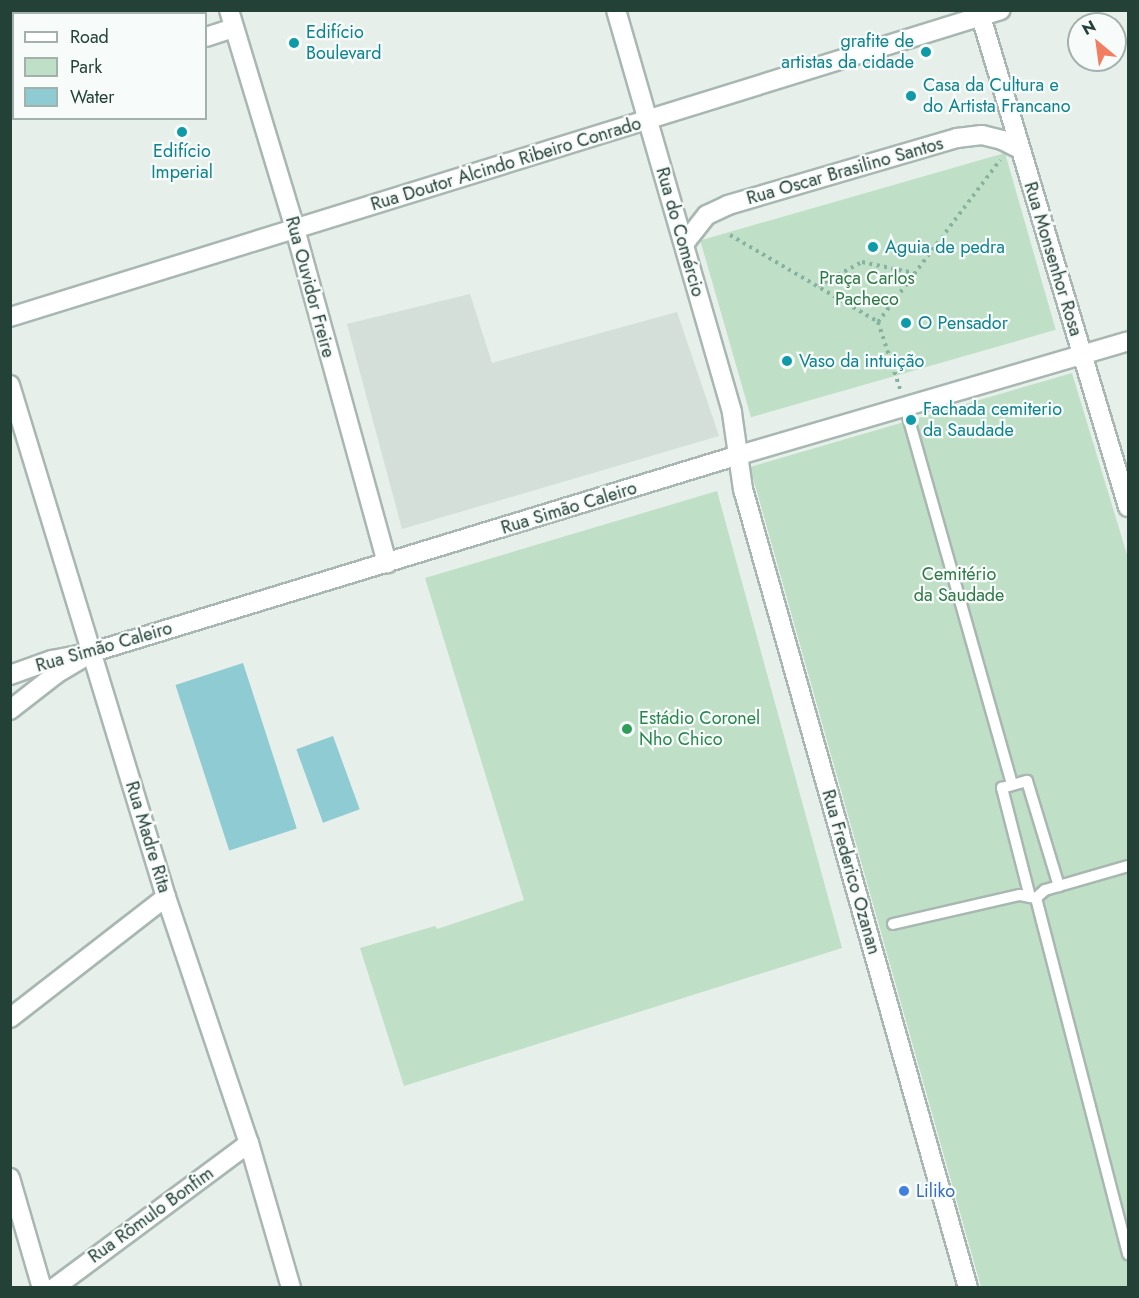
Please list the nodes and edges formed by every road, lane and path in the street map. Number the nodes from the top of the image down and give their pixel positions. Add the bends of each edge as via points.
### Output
1 (230, 10) edge
2 (616, 10) edge
3 (1001, 10) edge
4 (980, 14) edge
5 (234, 28) junction
6 (207, 37) edge
7 (647, 120) junction
8 (1012, 151) junction
9 (295, 229) junction
10 (730, 235) dead end
11 (684, 244) junction
12 (914, 273) junction
13 (818, 287) junction
14 (10, 316) edge
15 (878, 322) junction
16 (1128, 341) edge
17 (1082, 355) junction
18 (10, 385) edge
19 (905, 406) junction
20 (739, 455) junction
21 (1128, 507) edge
22 (387, 564) junction
23 (93, 652) junction
24 (10, 675) edge
25 (10, 710) edge
26 (1012, 784) junction
27 (1128, 867) edge
28 (1059, 886) junction
29 (166, 897) junction
30 (1033, 898) junction
31 (894, 924) dead end
32 (10, 1018) edge
33 (249, 1143) junction
34 (10, 1178) edge
35 (1128, 1254) edge
36 (42, 1287) edge
37 (54, 1287) edge
38 (291, 1287) edge
39 (968, 1287) edge

1 - 5 street, Rua Ouvidor Freire
2 - 7 street, Rua do Comércio
3 - 4 street, Rua Doutor Alcindo Ribeiro Conrado
4 - 7 street, Rua Doutor Alcindo Ribeiro Conrado
4 - 8 street, Rua Monsenhor Rosa
5 - 6 street
5 - 9 street, Rua Ouvidor Freire
7 - 9 street, Rua Doutor Alcindo Ribeiro Conrado
7 - 11 street, Rua do Comércio
8 - 11 street, Rua Oscar Brasilino Santos via 1002,140 982,135 957,138 728,205 707,216
8 - 12 path
8 - 17 street, Rua Monsenhor Rosa
9 - 14 street, Rua Doutor Alcindo Ribeiro Conrado
9 - 22 street, Rua Ouvidor Freire
10 - 13 path
11 - 20 street, Rua do Comércio via 732,413
12 - 13 path via 862,262
12 - 15 path
13 - 15 path
15 - 19 path
16 - 17 street, Rua Simão Caleiro
17 - 19 street, Rua Simão Caleiro
17 - 21 street, Rua Monsenhor Rosa
18 - 23 street, Rua Madre Rita
19 - 20 street, Rua Simão Caleiro
19 - 26 lane
20 - 22 street, Rua Simão Caleiro
20 - 39 street, Rua Frederico Ozanan via 743,489
22 - 23 street, Rua Simão Caleiro
23 - 24 street, Rua Simão Caleiro via 52,660
23 - 25 street via 56,674
23 - 29 street, Rua Madre Rita
26 - 28 lane via 1027,781
26 - 30 lane via 1002,788
27 - 28 lane
28 - 30 lane
29 - 32 street
29 - 33 street, Rua Madre Rita
30 - 31 lane via 1020,896
30 - 35 lane
33 - 37 street, Rua Rômulo Bonfim
33 - 38 street, Rua Madre Rita
34 - 36 street

